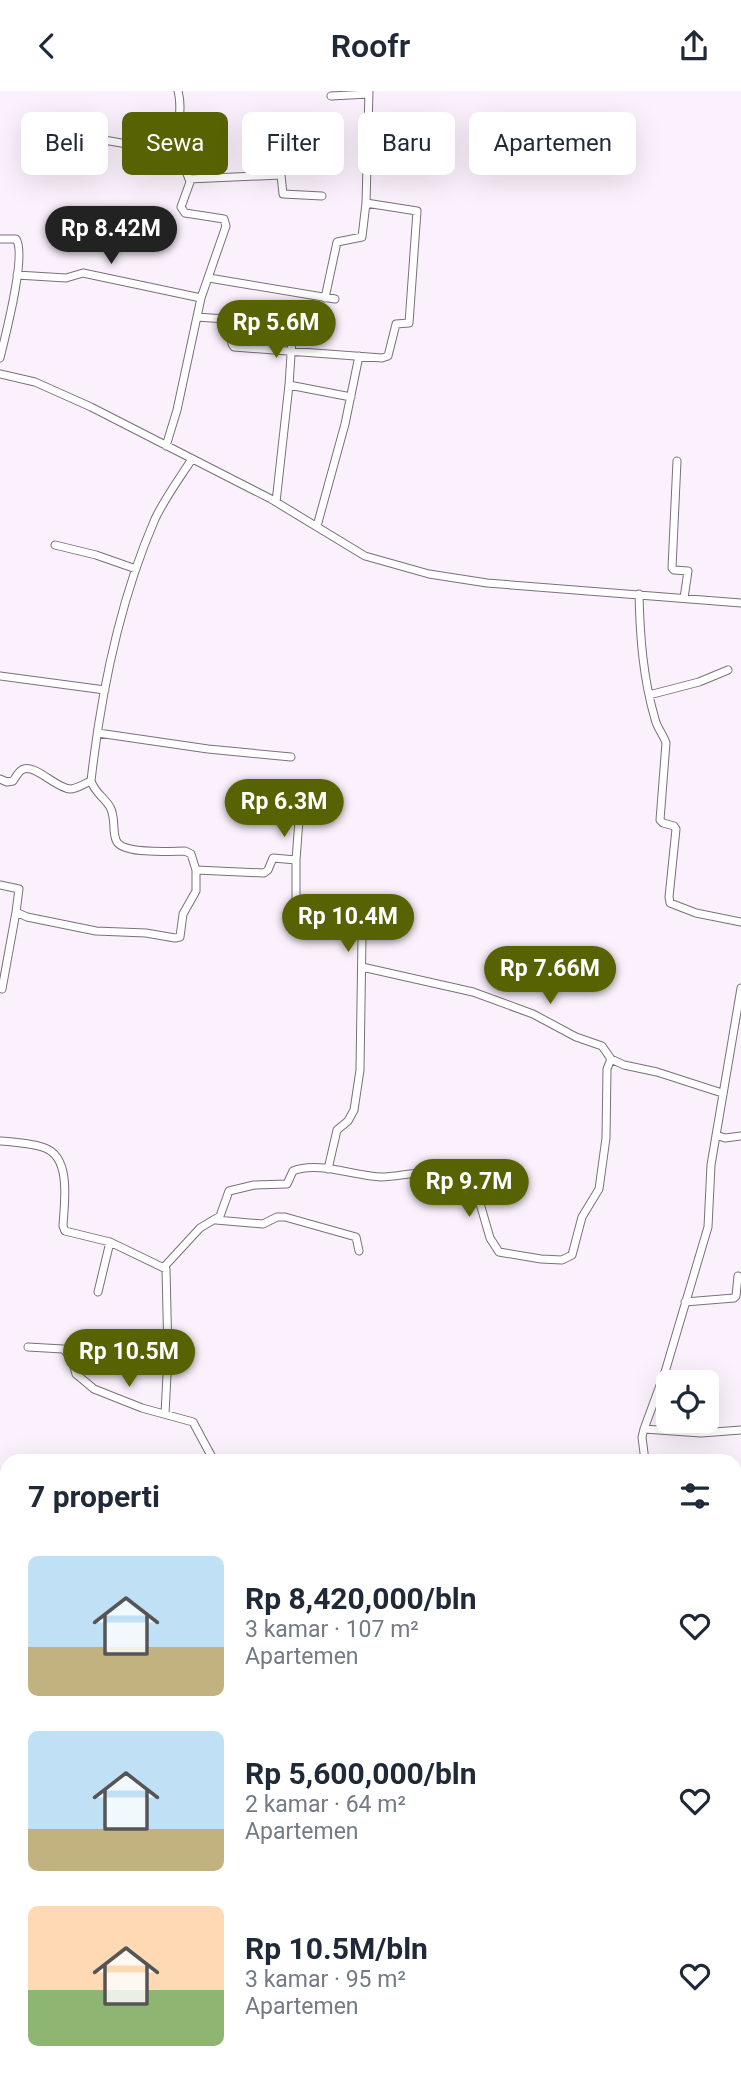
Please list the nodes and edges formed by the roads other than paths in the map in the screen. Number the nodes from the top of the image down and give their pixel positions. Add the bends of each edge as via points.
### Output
1 (178, 91) edge
2 (369, 93) edge
3 (331, 96) dead end
4 (180, 112) edge
5 (187, 175) edge
6 (189, 179) junction
7 (322, 196) dead end
8 (366, 203) junction
9 (0, 239) edge
10 (17, 275) junction
11 (209, 278) junction
12 (201, 298) junction
13 (325, 298) junction
14 (335, 299) dead end
15 (197, 317) junction
16 (229, 320) junction
17 (290, 352) junction
18 (359, 356) junction
19 (0, 358) edge
20 (0, 374) edge
21 (289, 385) junction
22 (351, 397) junction
23 (166, 446) junction
24 (192, 459) junction
25 (677, 461) dead end
26 (276, 502) junction
27 (317, 526) junction
28 (55, 545) dead end
29 (136, 569) junction
30 (639, 594) junction
31 (684, 598) junction
32 (741, 603) edge
33 (728, 670) dead end
34 (0, 676) edge
35 (105, 690) junction
36 (649, 695) junction
37 (98, 733) junction
38 (291, 757) dead end
39 (0, 779) edge
40 (91, 781) junction
41 (299, 820) dead end
42 (296, 860) junction
43 (196, 870) junction
44 (0, 885) edge
45 (16, 912) junction
46 (741, 922) edge
47 (362, 967) junction
48 (741, 988) edge
49 (2, 989) edge
50 (611, 1059) junction
51 (722, 1093) junction
52 (716, 1135) junction
53 (741, 1136) edge
54 (0, 1141) edge
55 (328, 1169) junction
56 (216, 1220) junction
57 (110, 1242) junction
58 (359, 1251) dead end
59 (164, 1267) junction
60 (738, 1276) dead end
61 (98, 1292) dead end
62 (685, 1302) junction
63 (28, 1346) dead end
64 (165, 1415) junction
65 (644, 1429) junction
66 (741, 1430) edge
67 (210, 1454) edge
68 (644, 1454) edge

1 - 4 street
2 - 3 street
2 - 8 street
5 - 6 street
6 - 7 street via 281,176 283,194
6 - 11 street via 182,210 218,216 226,222
8 - 13 street via 362,237 337,242
8 - 18 street via 417,213 408,324 396,324 386,358
9 - 10 street via 18,240
10 - 12 street via 66,278 83,273
10 - 19 street
11 - 12 street
11 - 13 street
12 - 15 street
13 - 14 street
15 - 16 street
15 - 23 street
16 - 17 street via 234,347
16 - 17 street via 293,324
17 - 18 street
17 - 21 street
18 - 22 street
20 - 23 street via 57,391
21 - 22 street
21 - 26 street
22 - 27 street
23 - 24 street
24 - 26 street
24 - 29 street via 156,518
25 - 31 street via 673,568 688,571
26 - 27 street
27 - 30 street via 365,556 429,574 526,587
28 - 29 street
29 - 35 street
30 - 31 street
30 - 36 street via 643,671
31 - 32 street
33 - 36 street via 699,683
34 - 35 street
35 - 37 street
36 - 46 street via 666,743 660,820 676,829 670,903
37 - 38 street
37 - 40 street
39 - 40 street via 13,781 25,768 68,789
40 - 43 street via 109,804 115,839 121,847 185,851 191,854
41 - 42 street
42 - 43 street via 272,858 268,870 259,873
42 - 47 street via 296,912 359,933
43 - 45 street via 196,891 183,914 178,938 96,931
44 - 45 street via 19,889
45 - 49 street
47 - 50 street via 484,995 602,1046
47 - 55 street via 360,1070 354,1110 337,1130
48 - 51 street
50 - 51 street
50 - 55 street via 600,1189 582,1217 572,1255 565,1260 499,1252 479,1200 440,1175 378,1177
51 - 52 street
52 - 53 street
52 - 62 street via 708,1227
54 - 57 street via 47,1149 55,1155 64,1176 65,1231
55 - 56 street via 300,1169 293,1171 287,1184 232,1190
56 - 58 street via 263,1224 285,1217 356,1237
56 - 59 street via 201,1228
57 - 59 street
57 - 61 street
59 - 64 street
60 - 62 street via 734,1297
62 - 65 street
63 - 64 street via 63,1349 84,1383
64 - 67 street via 193,1422
65 - 66 street
65 - 68 street

